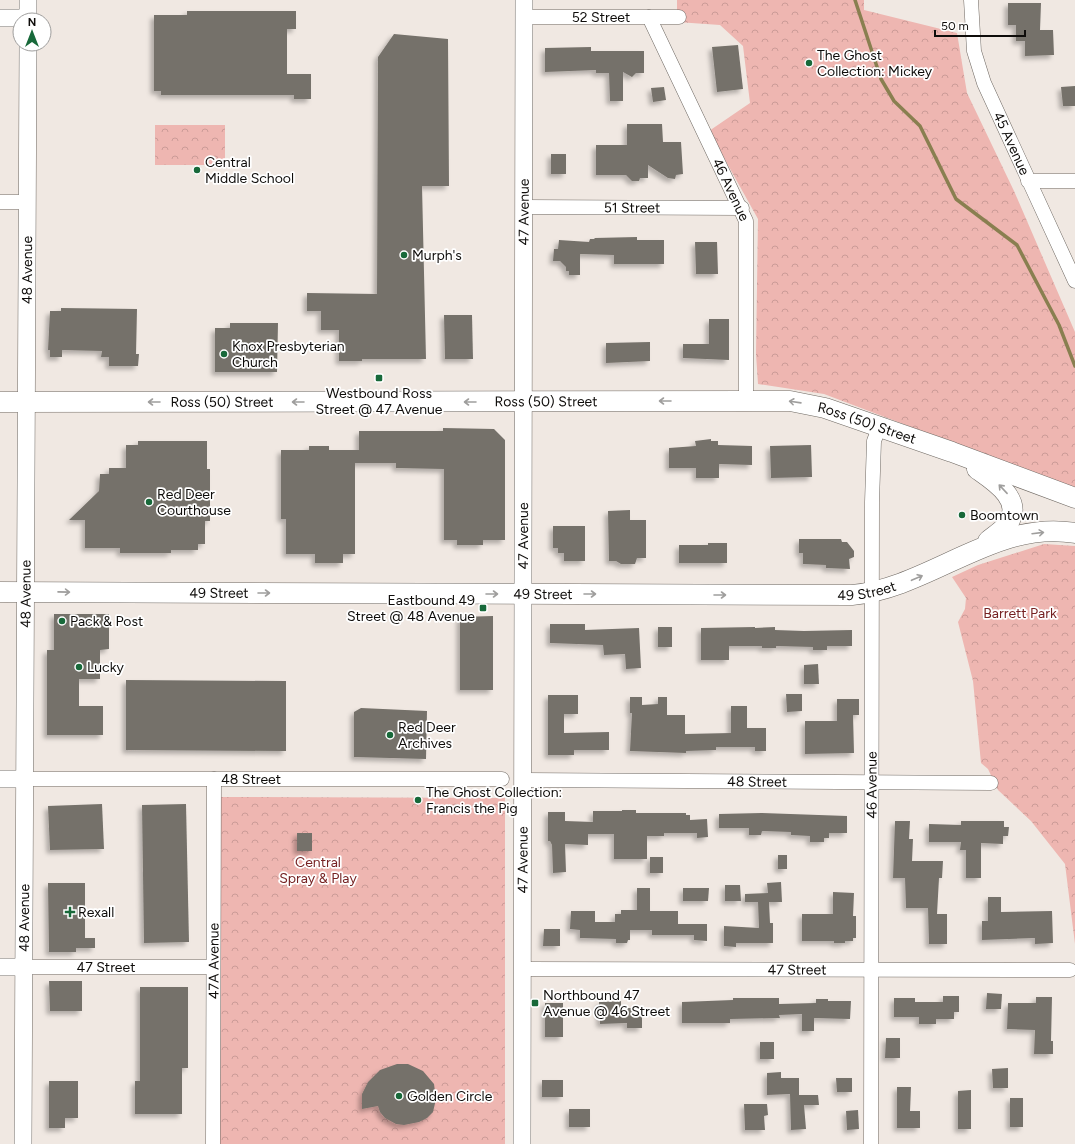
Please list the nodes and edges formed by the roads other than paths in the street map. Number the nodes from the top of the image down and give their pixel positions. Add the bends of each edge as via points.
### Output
1 (28, 0) edge
2 (972, 0) edge
3 (524, 8) edge
4 (28, 12) edge
5 (649, 17) junction
6 (679, 17) dead end
7 (0, 18) edge
8 (12, 18) edge
9 (28, 52) edge
10 (1028, 181) junction
11 (1075, 181) edge
12 (0, 202) edge
13 (26, 202) junction
14 (523, 207) junction
15 (742, 208) junction
16 (1075, 281) edge
17 (746, 401) junction
18 (0, 402) edge
19 (25, 402) junction
20 (523, 402) junction
21 (879, 428) junction
22 (952, 452) junction
23 (1075, 498) edge
24 (1075, 533) edge
25 (975, 551) junction
26 (0, 592) edge
27 (25, 592) junction
28 (872, 592) junction
29 (523, 594) junction
30 (0, 779) edge
31 (24, 779) junction
32 (214, 779) junction
33 (502, 779) dead end
34 (524, 780) junction
35 (872, 782) junction
36 (991, 783) dead end
37 (0, 967) edge
38 (24, 967) junction
39 (213, 967) junction
40 (524, 969) junction
41 (871, 969) junction
42 (1070, 970) dead end
43 (23, 1144) edge
44 (213, 1144) edge
45 (522, 1144) edge
46 (871, 1144) edge

1 - 4 street
2 - 10 street, 45 Avenue via 973,38 978,65
3 - 5 street, 52 Street
3 - 14 street, 47 Avenue
5 - 6 street, 52 Street
5 - 15 street, 46 Avenue
7 - 8 street
9 - 13 street, 48 Avenue
10 - 11 street
10 - 16 street, 45 Avenue
12 - 13 street
13 - 19 street, 48 Avenue
14 - 15 street, 51 Street
14 - 20 street, 47 Avenue
15 - 17 street, 46 Avenue via 747,229
17 -> 20 main road, Ross (50) Street
21 -> 17 main road, Ross (50) Street via 809,404 790,401
18 - 19 main road, Ross (50) Street
20 -> 19 main road, Ross (50) Street
19 - 27 street, 48 Avenue
20 - 29 street, 47 Avenue
21 - 22 main road, Ross (50) Street
21 - 28 street, 46 Avenue via 873,450
22 - 23 main road, Ross (50) Street
25 -> 22 main road via 1007,525 1012,514 1011,503 1006,491
25 -> 24 main road, 49 Street via 1019,535
28 -> 25 main road, 49 Street via 904,583
26 - 27 main road, 49 Street
27 -> 29 main road, 49 Street
27 - 31 street, 48 Avenue
29 -> 28 main road, 49 Street via 834,595
28 - 35 street, 46 Avenue
29 - 34 street, 47 Avenue
30 - 31 street, 48 Street
31 - 32 street, 48 Street
31 - 38 street, 48 Avenue
32 - 33 street, 48 Street
32 - 39 street, 47A Avenue
34 - 35 street, 48 Street
34 - 40 street, 47 Avenue
35 - 36 street, 48 Street
35 - 41 street, 46 Avenue
37 - 38 street, 47 Street
38 - 39 street, 47 Street
38 - 43 street, 48 Avenue
39 - 44 street, 47A Avenue
40 - 41 street, 47 Street
40 - 45 street, 47 Avenue
41 - 42 street, 47 Street
41 - 46 street, 46 Avenue

